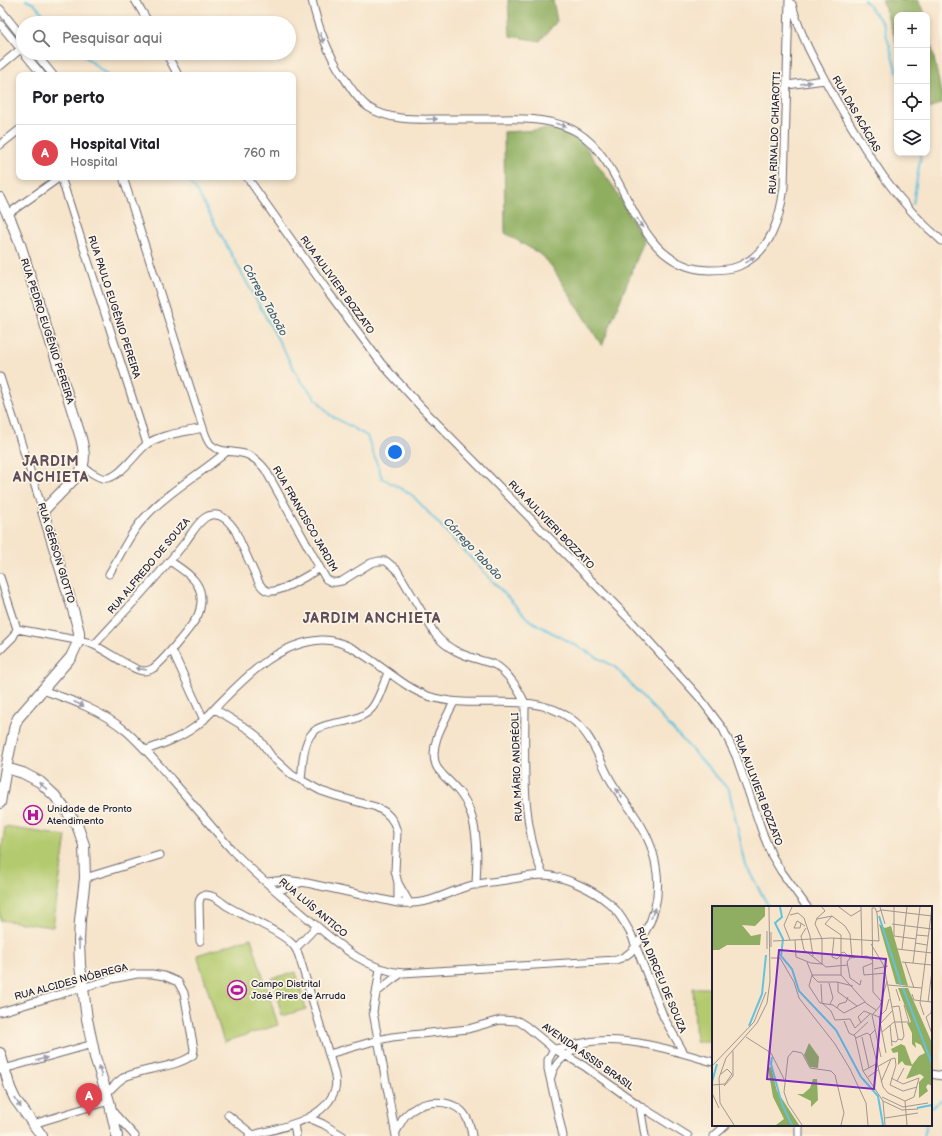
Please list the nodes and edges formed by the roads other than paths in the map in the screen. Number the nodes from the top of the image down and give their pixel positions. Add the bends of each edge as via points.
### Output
1 (135, 0) edge
2 (312, 0) edge
3 (790, 0) edge
4 (0, 9) edge
5 (145, 16) edge
6 (0, 24) edge
7 (16, 29) edge
8 (16, 43) edge
9 (16, 54) edge
10 (30, 60) edge
11 (41, 60) edge
12 (170, 60) edge
13 (0, 66) edge
14 (40, 72) edge
15 (51, 72) edge
16 (176, 72) edge
17 (825, 80) junction
18 (787, 85) junction
19 (16, 132) edge
20 (0, 145) edge
21 (57, 180) edge
22 (62, 180) edge
23 (124, 180) edge
24 (249, 180) edge
25 (0, 198) edge
26 (8, 214) junction
27 (942, 241) edge
28 (0, 377) edge
29 (203, 428) junction
30 (147, 444) junction
31 (226, 452) junction
32 (83, 467) junction
33 (43, 511) junction
34 (170, 561) junction
35 (320, 568) junction
36 (109, 574) dead end
37 (0, 577) edge
38 (17, 629) junction
39 (79, 640) junction
40 (95, 644) junction
41 (0, 650) edge
42 (172, 650) junction
43 (388, 673) junction
44 (42, 690) junction
45 (454, 702) junction
46 (525, 703) junction
47 (215, 709) junction
48 (204, 720) junction
49 (146, 750) junction
50 (6, 768) junction
51 (301, 780) junction
52 (0, 803) edge
53 (160, 855) dead end
54 (543, 875) junction
55 (85, 878) junction
56 (266, 882) junction
57 (302, 883) junction
58 (398, 883) junction
59 (476, 885) junction
60 (277, 891) junction
61 (398, 903) junction
62 (410, 904) junction
63 (806, 906) edge
64 (317, 926) junction
65 (200, 941) dead end
66 (296, 948) junction
67 (635, 948) junction
68 (380, 970) junction
69 (403, 973) junction
70 (83, 988) junction
71 (377, 992) junction
72 (0, 1012) edge
73 (378, 1040) junction
74 (93, 1044) junction
75 (584, 1044) junction
76 (554, 1048) junction
77 (0, 1053) edge
78 (684, 1053) junction
79 (329, 1054) junction
80 (566, 1056) junction
81 (712, 1062) edge
82 (2, 1070) edge
83 (932, 1074) edge
84 (942, 1076) edge
85 (550, 1081) junction
86 (109, 1102) junction
87 (640, 1106) junction
88 (228, 1115) dead end
89 (309, 1118) junction
90 (33, 1124) junction
91 (294, 1124) junction
92 (725, 1126) edge
93 (396, 1134) edge
94 (251, 1135) edge
95 (42, 1136) edge
96 (117, 1136) edge
97 (135, 1136) edge
98 (296, 1136) edge
99 (343, 1136) edge
100 (472, 1136) edge
101 (563, 1136) edge
102 (645, 1136) edge
103 (688, 1136) edge
104 (714, 1136) edge

1 - 5 street
2 -> 18 street, RUA RINALDO CHIAROTTI via 326,48 353,91 367,106 379,113 412,119 544,120 577,132 600,153 640,222 662,251 681,264 700,270 737,267 750,261 770,238 782,207
3 - 17 street, RUA DAS ACÁCIAS via 802,36
3 - 18 street, RUA RINALDO CHIAROTTI
4 - 7 street
6 - 8 street
9 - 13 street
10 - 14 street
11 - 15 street
12 - 16 street
18 -> 17 street
17 - 27 street, RUA DAS ACÁCIAS via 863,147 889,186 908,209
19 - 20 street
21 - 26 street
22 - 30 street, RUA PAULO EUGÊNIO PEREIRA
23 - 29 street, RUA FRANCISCO JARDIM
24 - 63 street, RUA AULIVIERI BOZZATO via 381,363 631,621 699,697 723,729 736,756 772,856
25 - 26 street, RUA PEDRO EUGÊNIO PEREIRA
26 - 32 street, RUA PEDRO EUGÊNIO PEREIRA via 20,244 81,438
28 - 33 street, RUA GÉRSON GIOTTO
29 - 30 street via 161,437
29 - 31 street, RUA FRANCISCO JARDIM via 212,445
30 - 32 street via 112,477 102,478
31 - 35 street, RUA FRANCISCO JARDIM via 247,455 265,469
31 - 36 street via 146,515
32 - 33 street via 76,478
33 - 39 street, RUA GÉRSON GIOTTO via 74,613
34 - 35 street, RUA ALFREDO DE SOUZA via 203,519 216,515 230,523 235,530 259,583 267,591 278,590
34 - 40 street, RUA ALFREDO DE SOUZA
34 - 42 street via 197,584 201,592 197,616
35 - 46 street, RUA FRANCISCO JARDIM via 326,579 336,582 371,563 386,561 397,570 440,642 458,653 497,666 512,681
37 - 38 street
38 - 39 street
38 - 41 street
39 - 40 street
39 - 44 street via 73,653
42 -> 40 street via 153,668 142,671
42 - 48 street
43 - 45 street via 414,690
43 - 47 street via 340,642 305,642 268,660
43 - 51 street via 370,711 360,717 317,729 311,735 306,748
44 -> 49 street, RUA LUÍS ANTICO via 99,714 126,731
44 - 50 street via 15,724
45 - 46 street
45 - 59 street via 438,736 434,758 437,767 461,795 469,809 477,854
46 - 54 street, RUA MÁRIO ANDRÉOLI via 528,821 534,853
67 -> 46 street via 654,913 657,894 656,866 644,831 617,791 594,746 579,725 545,705
47 - 48 street
47 - 51 street via 253,733 281,766
48 - 49 street via 185,734
49 - 56 street, RUA LUÍS ANTICO via 233,850
50 - 52 street
55 -> 50 street via 84,845 77,826 67,811 40,782
51 - 58 street via 321,791 376,807 390,817 397,832 395,871
53 - 55 street
54 - 59 street, RUA DIRCEU DE SOUZA
54 - 67 street, RUA DIRCEU DE SOUZA via 553,876 592,891 610,904 625,922
70 -> 55 street via 79,941
56 - 57 street, RUA DIRCEU DE SOUZA via 286,880
56 - 60 street, RUA LUÍS ANTICO
57 - 60 street, RUA DIRCEU DE SOUZA
57 - 61 street, RUA DIRCEU DE SOUZA
58 - 61 street
58 - 62 street
59 - 62 street, RUA DIRCEU DE SOUZA via 428,902
60 - 64 street, RUA LUÍS ANTICO
61 - 62 street, RUA DIRCEU DE SOUZA
64 - 66 street
64 - 68 street, RUA LUÍS ANTICO via 364,962
65 - 66 street via 199,903 200,898 207,894 281,935
66 - 79 street
67 - 69 street, RUA LUÍS ANTICO via 624,958 616,960
67 - 78 street, RUA DIRCEU DE SOUZA via 664,1018
68 - 69 street, RUA LUÍS ANTICO
68 - 71 street
69 - 71 street
70 - 72 street, RUA ALCIDES NÓBREGA
70 - 74 street
70 - 86 street, RUA ALCIDES NÓBREGA via 112,979 152,974 178,982 184,993 193,1055 182,1061 124,1078
71 - 73 street via 373,1012
73 - 76 street, AVENIDA ASSIS BRASIL via 468,1029 510,1020 526,1026
73 - 79 street, AVENIDA ASSIS BRASIL
73 - 93 street
82 -> 74 street
86 -> 74 street
75 - 76 street
75 - 78 street via 596,1041 633,1042
75 - 80 street
76 - 80 street, AVENIDA ASSIS BRASIL
76 - 85 street via 548,1060
77 - 82 street
78 - 81 street
79 - 89 street via 336,1080 335,1089 326,1104
80 - 85 street via 556,1064
80 - 87 street, AVENIDA ASSIS BRASIL
82 -> 90 street via 15,1099
83 - 84 street
85 - 101 street
86 - 90 street
86 - 96 street
86 - 97 street
87 - 102 street
87 - 103 street, AVENIDA ASSIS BRASIL
88 - 94 street
89 - 91 street
89 - 99 street
90 - 95 street
91 - 94 street
91 - 98 street
92 - 104 street
93 - 100 street via 405,1116 430,1103 441,1103 460,1109 467,1118

